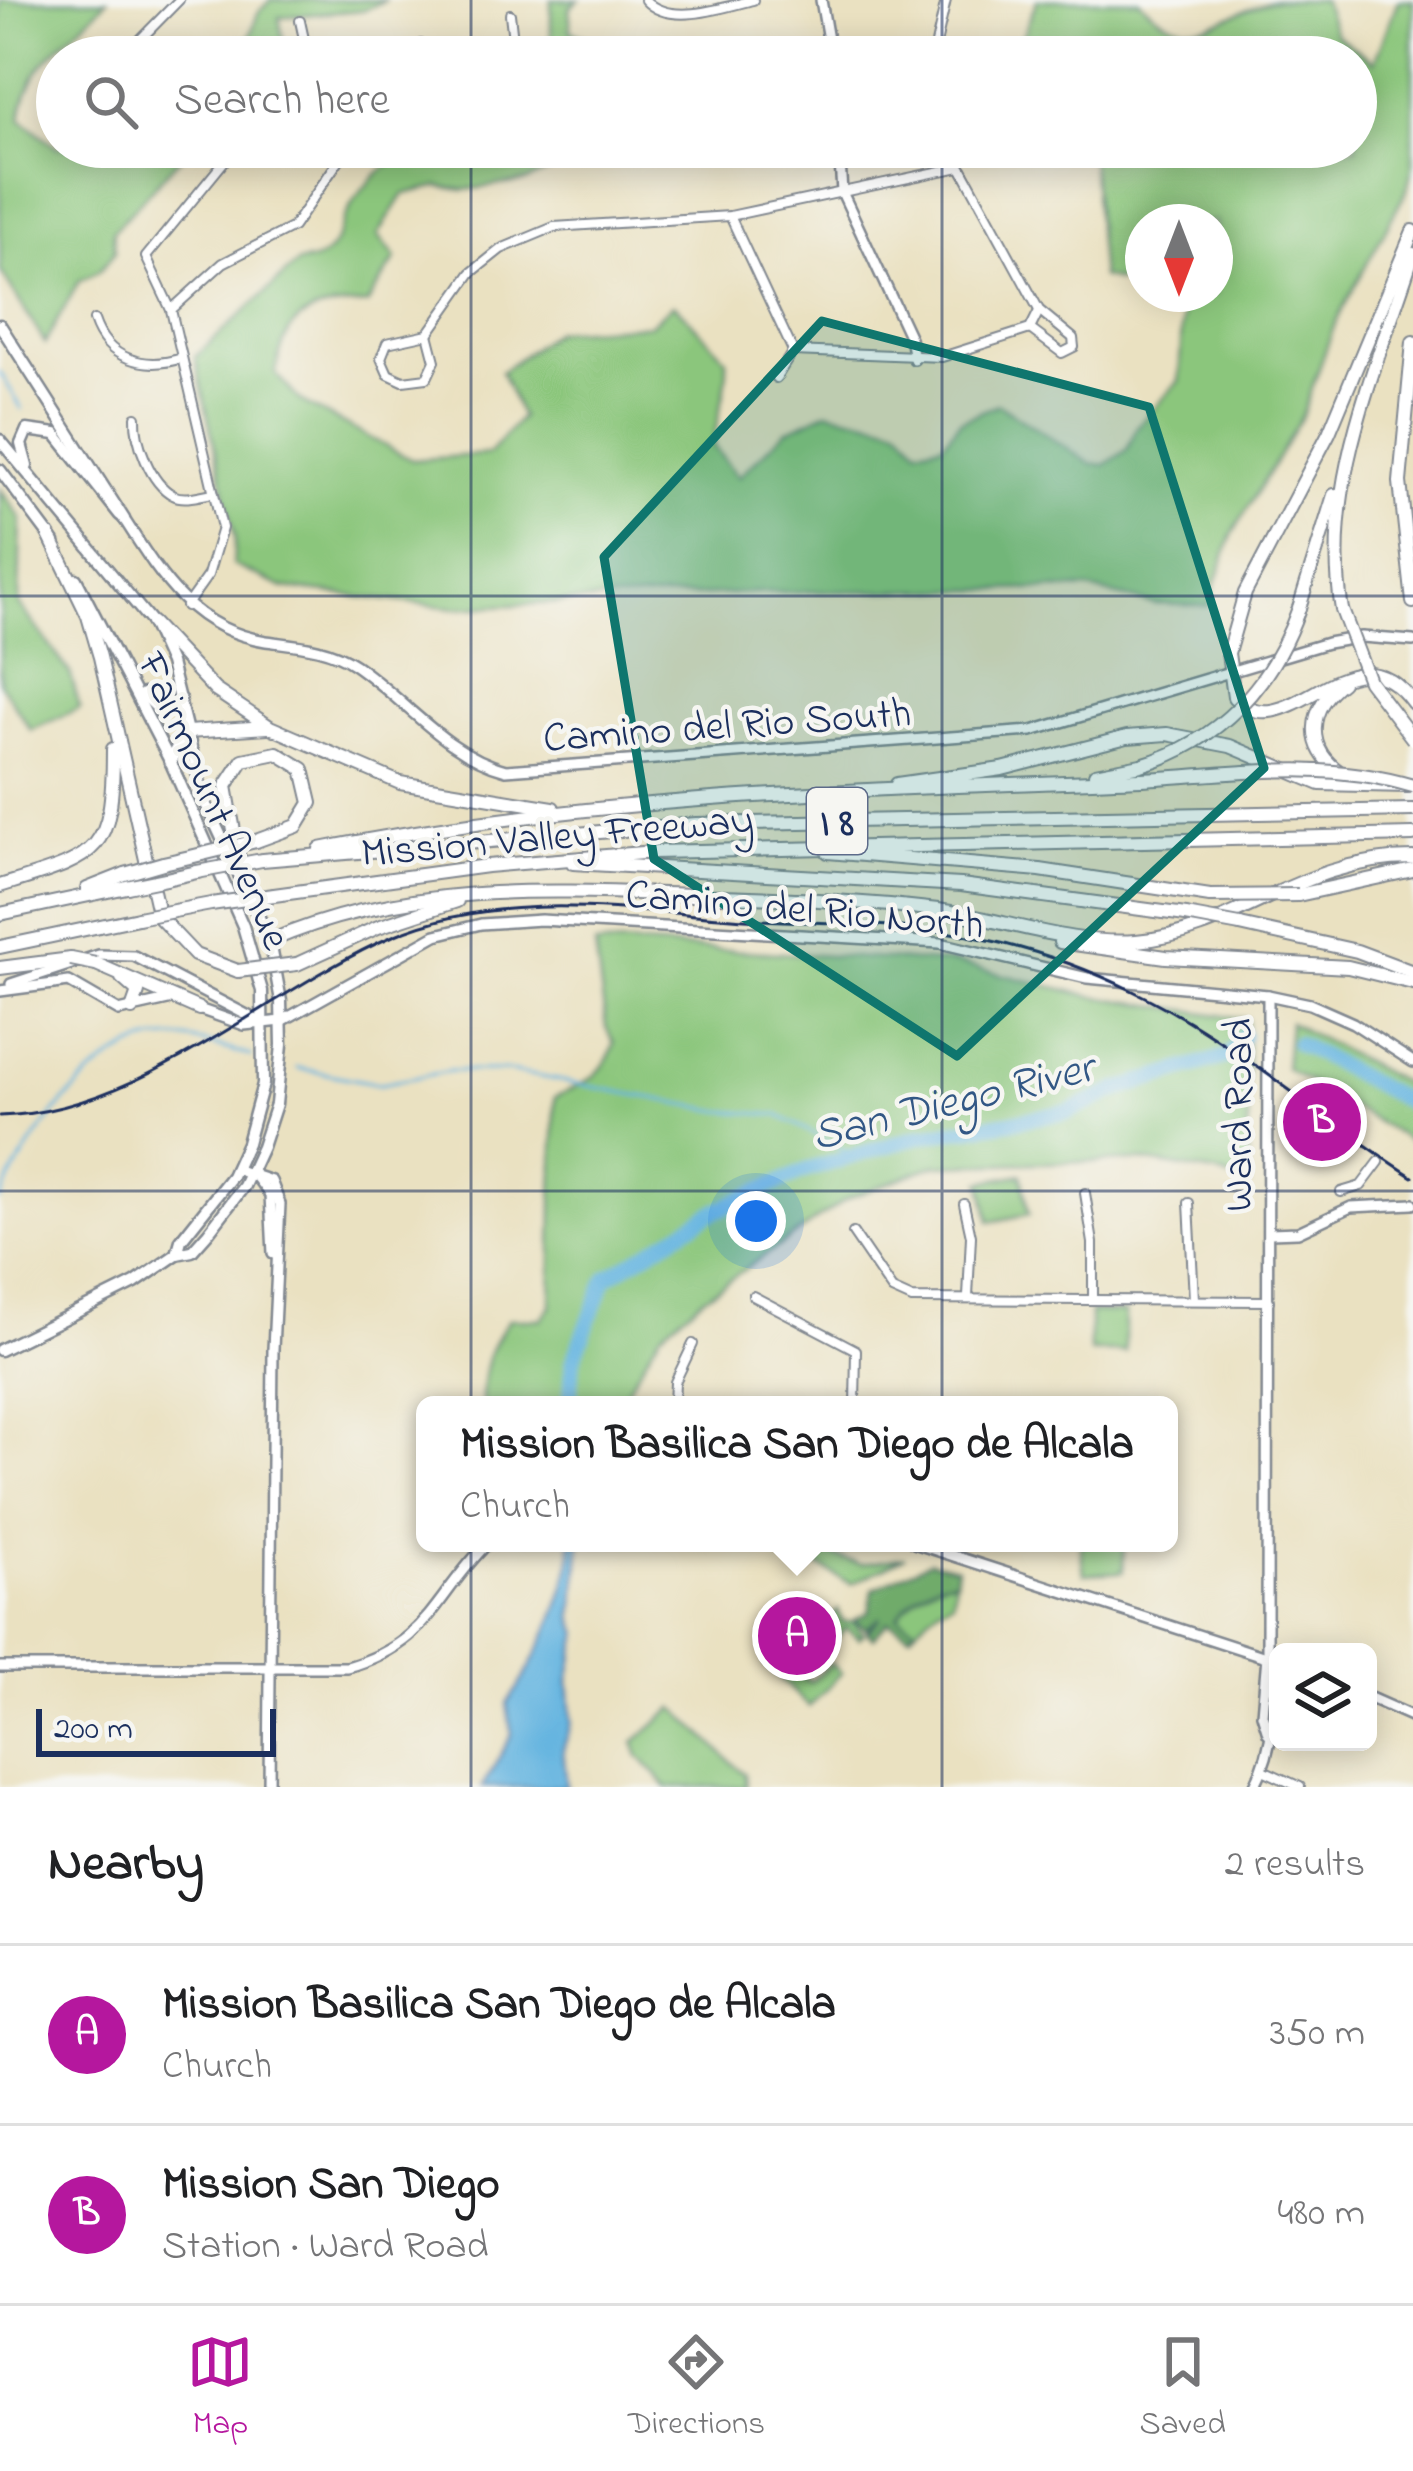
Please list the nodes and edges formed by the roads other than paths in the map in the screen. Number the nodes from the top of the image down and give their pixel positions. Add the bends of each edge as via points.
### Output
1 (179, 0) edge
2 (753, 0) edge
3 (821, 0) edge
4 (946, 0) edge
5 (645, 1) edge
6 (729, 3) edge
7 (510, 14) dead end
8 (300, 21) dead end
9 (143, 36) edge
10 (303, 36) edge
11 (513, 36) edge
12 (827, 36) edge
13 (938, 36) edge
14 (219, 168) edge
15 (333, 168) edge
16 (840, 168) edge
17 (955, 168) edge
18 (961, 168) edge
19 (842, 192) junction
20 (730, 215) junction
21 (1413, 231) edge
22 (1413, 254) edge
23 (171, 310) junction
24 (1039, 310) junction
25 (94, 320) dead end
26 (0, 325) edge
27 (1030, 329) junction
28 (428, 334) junction
29 (1413, 342) edge
30 (793, 351) junction
31 (182, 358) junction
32 (914, 359) junction
33 (776, 378) dead end
34 (136, 417) dead end
35 (0, 440) edge
36 (1346, 466) junction
37 (0, 470) edge
38 (34, 479) junction
39 (213, 493) junction
40 (124, 519) junction
41 (49, 535) junction
42 (1413, 602) edge
43 (186, 606) junction
44 (152, 623) junction
45 (1413, 641) edge
46 (1229, 672) junction
47 (1351, 676) junction
48 (132, 683) junction
49 (180, 699) junction
50 (1413, 703) edge
51 (112, 717) junction
52 (270, 727) junction
53 (187, 732) junction
54 (1413, 740) edge
55 (170, 761) junction
56 (1142, 772) junction
57 (1413, 784) edge
58 (842, 791) junction
59 (1413, 810) edge
60 (566, 811) junction
61 (1413, 835) edge
62 (803, 847) junction
63 (1413, 858) edge
64 (554, 859) junction
65 (262, 860) junction
66 (1413, 870) edge
67 (242, 876) junction
68 (126, 880) junction
69 (0, 886) edge
70 (488, 893) junction
71 (919, 910) junction
72 (0, 914) edge
73 (269, 941) junction
74 (0, 947) edge
75 (71, 961) junction
76 (102, 965) junction
77 (0, 968) edge
78 (1413, 972) edge
79 (62, 981) junction
80 (1413, 983) edge
81 (0, 989) edge
82 (1268, 995) junction
83 (132, 1009) junction
84 (199, 1009) junction
85 (282, 1022) junction
86 (264, 1024) junction
87 (1413, 1062) edge
88 (1379, 1162) dead end
89 (235, 1169) junction
90 (251, 1170) junction
91 (1341, 1192) dead end
92 (1084, 1193) dead end
93 (1189, 1203) dead end
94 (964, 1204) dead end
95 (1413, 1204) edge
96 (853, 1233) dead end
97 (1270, 1233) junction
98 (177, 1254) junction
99 (753, 1296) dead end
100 (1093, 1297) junction
101 (968, 1298) junction
102 (1194, 1299) junction
103 (1270, 1301) junction
104 (693, 1344) dead end
105 (0, 1350) edge
106 (674, 1396) edge
107 (855, 1396) edge
108 (481, 1552) edge
109 (942, 1552) edge
110 (1272, 1643) edge
111 (1269, 1658) edge
112 (0, 1667) edge
113 (270, 1669) junction
114 (1377, 1701) edge
115 (1413, 1717) edge
116 (1269, 1724) edge
117 (1263, 1770) junction
118 (268, 1787) edge
119 (1254, 1787) edge
120 (1300, 1787) edge

1 - 9 street
2 - 6 street
3 - 12 main road
4 - 13 street
5 - 6 street via 663,11
7 - 11 street
8 - 10 street
14 - 23 street via 146,257
15 - 23 street via 293,227 223,263
16 - 19 main road
17 - 19 street
18 - 24 street
19 - 20 street
19 - 32 main road
20 - 28 street via 578,223 518,240 471,273
20 - 30 street
21 - 46 highway via 1314,465 1245,593
22 - 36 highway
23 - 31 street
24 - 27 street
24 - 27 street via 1074,346 1061,353
25 - 31 street via 100,337 134,361 154,367
26 - 40 main road
27 - 32 street
28 - 28 street via 387,343 381,358 388,374 427,377 435,362
29 - 42 highway via 1400,482
30 - 32 street
30 - 33 street
31 - 39 street
34 - 39 street via 135,438 169,493
35 - 38 main road, Fairmount Avenue
36 - 54 highway, bridge via 1335,549 1342,610 1370,681
36 - 56 highway, bridge via 1276,662 1234,714
37 - 41 main road, Fairmount Avenue
38 - 40 main road via 22,436 46,428
38 - 44 main road, Fairmount Avenue
39 - 43 street via 222,541
40 - 43 main road, Camino del Rio South
41 - 48 main road, Fairmount Avenue
41 - 51 highway via 88,616
43 - 46 main road, Camino del Rio South via 232,633 334,654 465,754 526,772 1032,731
44 - 49 main road, Fairmount Avenue
44 - 52 highway via 215,690
45 - 46 main road, Camino del Rio South via 1327,643
46 - 47 highway via 1237,701 1266,712
47 - 50 highway via 1385,678
47 - 57 highway via 1316,713 1320,754 1342,774
48 - 49 main road via 160,711
48 - 55 main road, Fairmount Avenue
49 - 53 main road, Fairmount Avenue
51 - 69 highway via 112,812 98,844 61,867
51 - 70 highway, bridge via 159,917 195,955 238,971 297,964 416,912
52 - 53 highway
52 - 60 highway via 400,783
53 - 55 highway
53 - 67 main road, Fairmount Avenue via 204,800
55 - 86 main road, Fairmount Avenue via 243,926
56 - 57 highway, bridge via 1333,770
56 - 58 highway
57 - 58 highway via 1320,784 1230,746 1167,734 980,773
58 - 60 highway
59 - 65 highway, Mission Valley Freeway / I 8 via 696,824
60 - 65 highway
61 - 62 highway, Mission Valley Freeway / I 8
62 - 64 highway, Mission Valley Freeway / I 8
62 - 66 highway, bridge via 1210,896 1298,895
63 - 71 highway via 1332,868 1195,928 1135,941
64 - 74 highway, Mission Valley Freeway / I 8, bridge via 212,904
64 - 78 highway, bridge via 961,885 1240,925
65 - 68 highway, Mission Valley Freeway / I 8, bridge
67 - 68 highway, bridge via 226,786 243,760 277,753 303,769 311,803 297,826 256,841 190,857 163,863
67 - 73 main road, Fairmount Avenue
68 - 72 highway, Mission Valley Freeway / I 8
70 - 71 highway via 717,896
70 - 73 highway via 366,907
71 - 80 highway via 1105,951 1348,967
73 - 85 main road, Fairmount Avenue
75 - 76 highway, bridge
75 - 77 highway
75 - 79 main road
75 - 81 main road
75 - 86 main road via 134,956
76 - 83 highway via 135,987
76 - 84 highway
79 - 81 main road
79 - 83 main road via 114,1009
82 - 85 main road, Camino del Rio North via 1087,978 920,941 505,921 418,943
82 - 87 main road, Camino del Rio North via 1353,1023
82 - 97 main road, Ward Road
83 - 84 main road, Camino del Rio North via 158,999
84 - 86 main road, Camino del Rio North
85 - 86 main road, Camino del Rio North
85 - 90 main road, Fairmount Avenue via 276,1103
86 - 89 main road, Fairmount Avenue via 262,1098
88 - 91 street via 1361,1186
89 - 90 main road
89 - 98 main road, Fairmount Avenue
90 - 98 main road, Fairmount Avenue via 208,1233
90 - 113 main road via 271,1199 275,1270
92 - 100 street
93 - 102 street
94 - 101 street
95 - 97 main road via 1351,1207 1298,1232
96 - 101 street via 900,1295
97 - 103 main road, Ward Road
98 - 105 main road, Fairmount Avenue
99 - 107 street via 856,1350
100 - 101 street
100 - 102 street
102 - 103 street
103 - 110 main road, Ward Road
104 - 106 street
108 - 113 main road via 397,1648 347,1667
109 - 111 main road
112 - 113 main road
113 - 118 main road
114 - 115 main road
116 - 117 main road, Ward Road
117 - 119 main road
117 - 120 street

